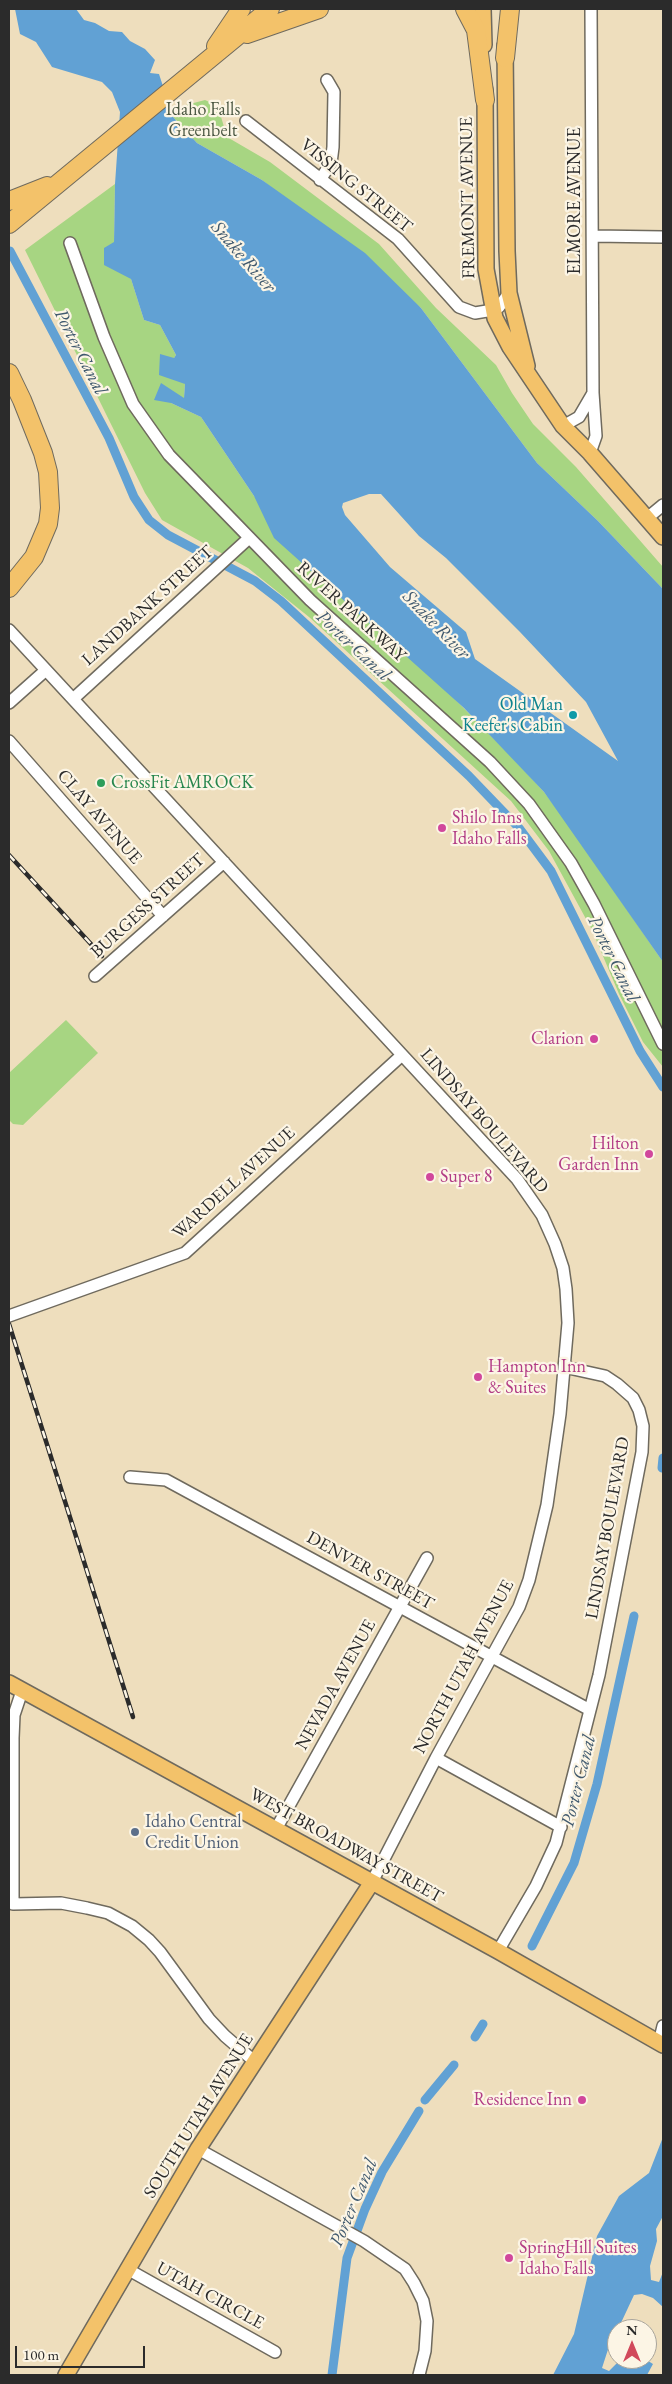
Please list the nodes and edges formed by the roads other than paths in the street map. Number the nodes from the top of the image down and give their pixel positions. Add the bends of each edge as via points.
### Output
1 (241, 9) edge
2 (270, 9) edge
3 (319, 9) edge
4 (465, 9) edge
5 (483, 9) edge
6 (504, 9) edge
7 (510, 9) edge
8 (591, 9) edge
9 (235, 38) junction
10 (505, 58) junction
11 (205, 63) junction
12 (327, 80) dead end
13 (485, 100) junction
14 (246, 121) dead end
15 (64, 179) junction
16 (320, 180) junction
17 (9, 202) edge
18 (9, 224) edge
19 (593, 236) junction
20 (663, 236) edge
21 (70, 243) dead end
22 (509, 294) junction
23 (493, 310) junction
24 (9, 373) edge
25 (530, 377) junction
26 (9, 388) edge
27 (593, 393) junction
28 (563, 426) junction
29 (43, 453) junction
30 (590, 453) junction
31 (663, 505) edge
32 (642, 513) junction
33 (663, 536) edge
34 (248, 538) junction
35 (9, 588) edge
36 (9, 630) edge
37 (46, 670) junction
38 (73, 699) junction
39 (9, 703) edge
40 (9, 741) edge
41 (224, 862) junction
42 (163, 916) junction
43 (96, 976) dead end
44 (663, 1044) edge
45 (402, 1055) junction
46 (9, 1316) edge
47 (564, 1367) junction
48 (130, 1477) dead end
49 (427, 1558) dead end
50 (399, 1608) junction
51 (492, 1658) junction
52 (9, 1683) edge
53 (22, 1690) junction
54 (590, 1710) junction
55 (436, 1758) junction
56 (561, 1827) junction
57 (276, 1829) junction
58 (372, 1882) junction
59 (498, 1951) junction
60 (663, 2026) edge
61 (661, 2044) edge
62 (254, 2061) junction
63 (198, 2149) junction
64 (128, 2270) junction
65 (275, 2352) dead end
66 (66, 2375) edge
67 (419, 2375) edge

1 - 11 highway
2 - 9 highway
3 - 9 highway
4 - 13 highway via 476,30
5 - 13 main road, FREMONT AVENUE
6 - 10 main road, FREMONT AVENUE
7 - 10 highway
8 - 19 street, ELMORE AVENUE
9 - 11 highway
10 - 22 main road, FREMONT AVENUE
11 - 15 highway
12 - 16 street via 334,92 333,148 331,163
13 - 23 main road, FREMONT AVENUE via 486,247
14 - 16 street, VISSING STREET
15 - 17 highway
15 - 18 highway
16 - 23 street, VISSING STREET via 398,238 459,307 475,314
19 - 20 street
19 - 27 street, ELMORE AVENUE
21 - 34 street, RIVER PARKWAY via 132,404 169,455
22 - 23 street
22 - 25 main road, FREMONT AVENUE
23 - 25 main road, FREMONT AVENUE via 510,347
24 - 29 highway
25 - 28 main road, FREMONT AVENUE
26 - 29 highway
27 - 28 street via 579,417
27 - 30 street, ELMORE AVENUE via 596,436
28 - 30 main road, FREMONT AVENUE
29 - 35 highway via 49,486 48,524 34,558
30 - 32 main road, FREMONT AVENUE
31 - 32 street
32 - 33 main road, FREMONT AVENUE
34 - 38 street, LANDBANK STREET
34 - 44 street, RIVER PARKWAY via 310,600 490,762 529,804 571,862
36 - 37 street, LINDSAY BOULEVARD
37 - 38 street, LINDSAY BOULEVARD
37 - 39 street
38 - 41 street, LINDSAY BOULEVARD
40 - 42 street, CLAY AVENUE
41 - 42 street, BURGESS STREET
41 - 45 street, LINDSAY BOULEVARD
42 - 43 street, BURGESS STREET
45 - 46 street, WARDELL AVENUE via 185,1253
45 - 47 street, LINDSAY BOULEVARD via 517,1179 542,1216 555,1244 566,1289 568,1323
47 - 51 street, NORTH UTAH AVENUE via 540,1538 519,1607
47 - 54 street, LINDSAY BOULEVARD via 606,1376 617,1384 633,1398 643,1426 642,1452
48 - 50 street, DENVER STREET via 166,1480
49 - 50 street, NEVADA AVENUE
50 - 51 street, DENVER STREET
50 - 57 street, NEVADA AVENUE
51 - 54 street, DENVER STREET
51 - 55 street, NORTH UTAH AVENUE
52 - 53 main road, WEST BROADWAY STREET
53 - 57 main road, WEST BROADWAY STREET
53 - 62 street via 14,1715 13,1738 13,1904 61,1903 108,1913 132,1926 160,1952 209,2019
54 - 56 street, LINDSAY BOULEVARD
55 - 56 street
55 - 58 street, NORTH UTAH AVENUE
56 - 59 street, LINDSAY BOULEVARD via 550,1860
57 - 58 main road, WEST BROADWAY STREET
58 - 59 main road, WEST BROADWAY STREET
58 - 62 main road, SOUTH UTAH AVENUE
59 - 61 main road, WEST BROADWAY STREET
60 - 61 street
62 - 63 main road, SOUTH UTAH AVENUE
63 - 64 main road, SOUTH UTAH AVENUE
63 - 67 street via 364,2241 405,2269 423,2301 427,2321
64 - 65 street, UTAH CIRCLE
64 - 66 main road, SOUTH UTAH AVENUE

